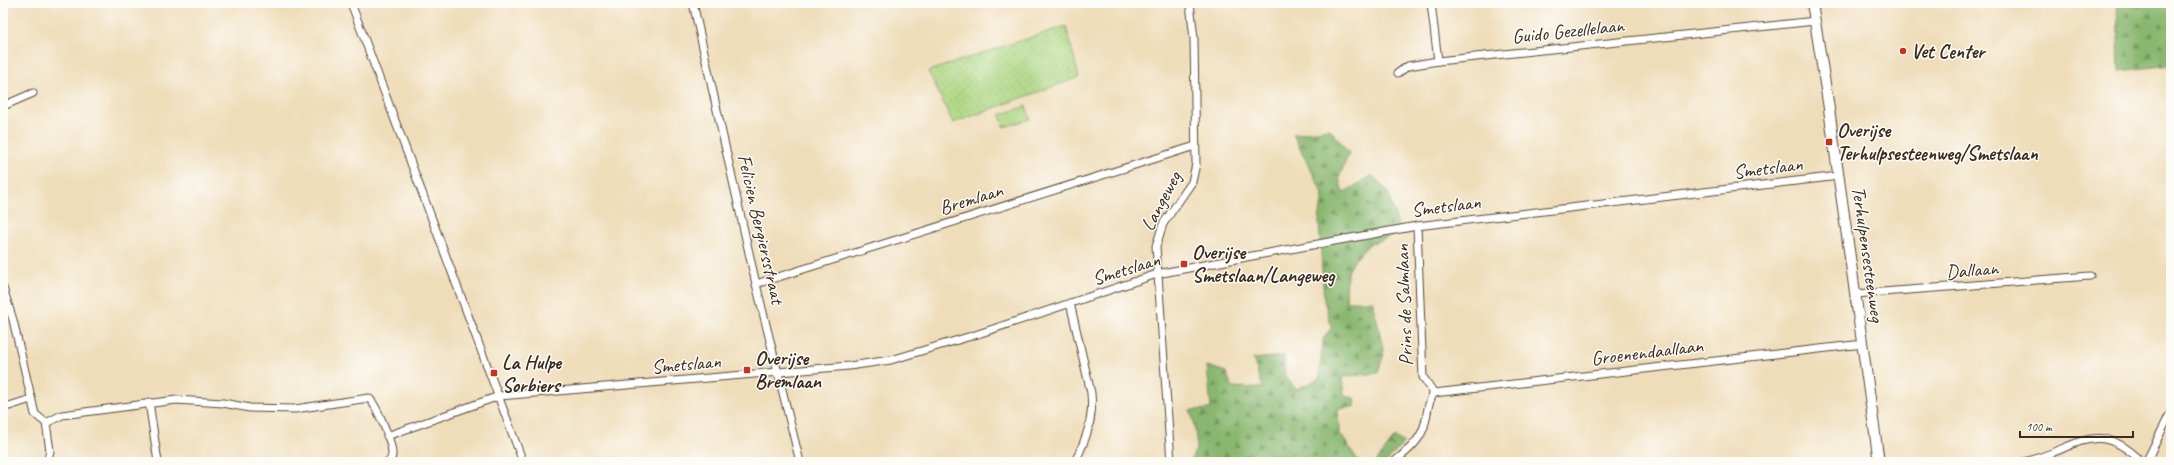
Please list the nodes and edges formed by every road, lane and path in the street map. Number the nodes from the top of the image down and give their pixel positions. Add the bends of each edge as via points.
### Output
1 (352, 3) edge
2 (693, 3) edge
3 (1190, 3) edge
4 (1431, 3) edge
5 (1812, 3) edge
6 (1815, 21) junction
7 (1438, 61) junction
8 (1398, 73) dead end
9 (33, 93) dead end
10 (3, 106) edge
11 (1195, 146) junction
12 (1839, 176) junction
13 (1417, 226) junction
14 (1157, 274) junction
15 (2090, 276) dead end
16 (756, 284) junction
17 (3, 288) edge
18 (1856, 294) junction
19 (1070, 303) junction
20 (1863, 344) junction
21 (778, 372) junction
22 (1434, 393) junction
23 (499, 396) junction
24 (31, 399) junction
25 (149, 402) junction
26 (3, 408) edge
27 (2171, 412) edge
28 (46, 423) junction
29 (388, 436) junction
30 (1171, 461) edge
31 (47, 462) edge
32 (158, 462) edge
33 (388, 462) edge
34 (523, 462) edge
35 (800, 462) edge
36 (1074, 462) edge
37 (1394, 462) edge
38 (1879, 462) edge
39 (2024, 462) edge
40 (2142, 462) edge
41 (2146, 462) edge

1 - 23 street
2 - 16 street, Felicien Bergiersstraat
3 - 11 street, Langeweg via 1194,39
4 - 7 street
5 - 6 main road, Terhulpensesteenweg
6 - 7 street, Guido Gezellelaan
6 - 12 main road, Terhulpensesteenweg
7 - 8 street, Guido Gezellelaan via 1408,66
9 - 10 street
11 - 14 street, Langeweg via 1196,164 1192,182 1163,224 1158,236
11 - 16 street, Bremlaan
12 - 13 street, Smetslaan
12 - 18 main road, Terhulpensesteenweg
13 - 14 street, Smetslaan
13 - 22 street, Prins de Salmlaan via 1424,377
14 - 19 street, Smetslaan
14 - 30 street, Langeweg
15 - 18 street, Dallaan
16 - 21 street, Felicien Bergiersstraat
17 - 24 street
18 - 20 main road, Terhulpensesteenweg
19 - 21 street, Smetslaan via 891,360
19 - 36 street via 1093,407 1084,443
20 - 22 street, Groenendaallaan
20 - 38 main road, Terhulpensesteenweg
21 - 23 street, Smetslaan
21 - 35 street, Felicien Bergiersstraat
22 - 37 street via 1428,401 1422,434 1415,444
23 - 29 street, Smetslaan
23 - 34 street
24 - 26 street
24 - 28 street via 35,414
25 - 28 street via 62,415
25 - 29 street via 199,401 250,408 296,409 369,398
25 - 32 street
27 - 41 street
28 - 31 street via 50,451
29 - 33 street via 392,454
39 - 40 street via 2070,445 2101,438 2121,444

